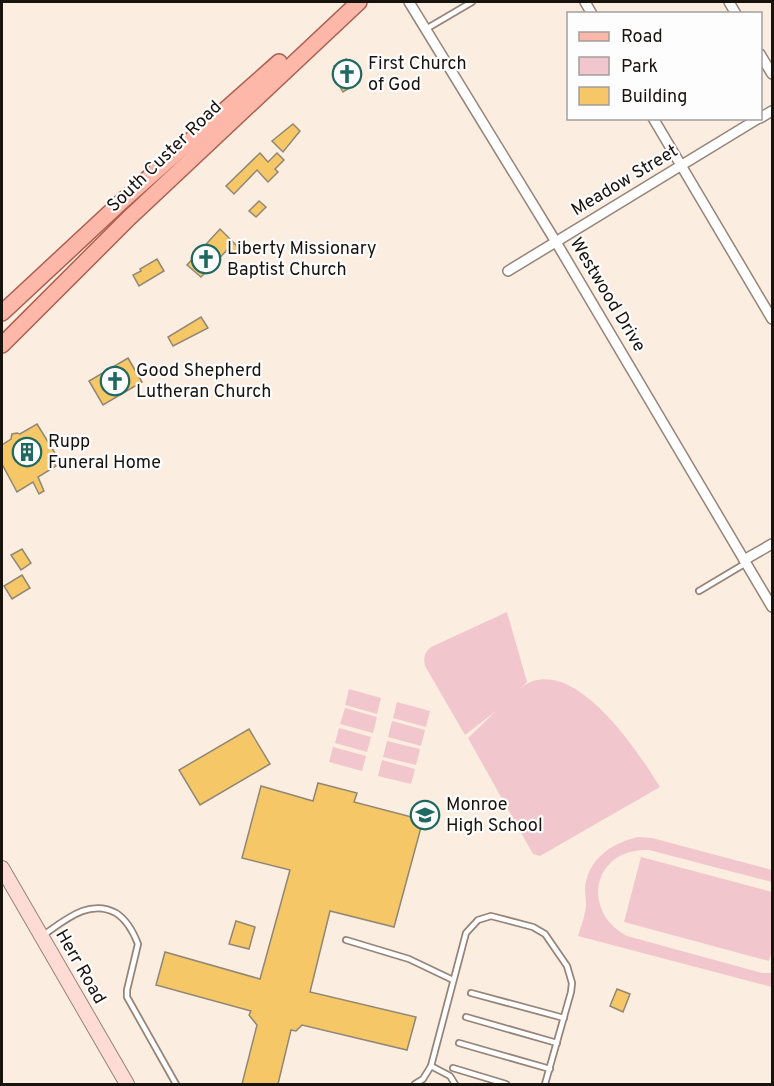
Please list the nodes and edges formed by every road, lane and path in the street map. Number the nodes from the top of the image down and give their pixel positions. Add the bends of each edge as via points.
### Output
1 (354, 2) edge
2 (359, 2) edge
3 (409, 2) edge
4 (472, 2) edge
5 (426, 29) junction
6 (762, 57) edge
7 (772, 74) edge
8 (654, 120) edge
9 (757, 120) edge
10 (681, 166) junction
11 (556, 242) junction
12 (508, 271) dead end
13 (2, 313) edge
14 (772, 319) edge
15 (2, 345) edge
16 (772, 544) edge
17 (745, 562) junction
18 (699, 591) dead end
19 (772, 607) edge
20 (2, 868) edge
21 (42, 936) junction
22 (346, 940) dead end
23 (453, 980) junction
24 (471, 993) dead end
25 (465, 1017) dead end
26 (564, 1018) junction
27 (459, 1043) dead end
28 (557, 1043) junction
29 (431, 1066) junction
30 (453, 1068) dead end
31 (550, 1069) junction
32 (482, 1077) junction
33 (127, 1084) edge
34 (176, 1084) edge
35 (415, 1084) edge
36 (455, 1084) edge
37 (486, 1084) edge
38 (506, 1084) edge
39 (545, 1084) edge

1 - 13 main road, South Custer Road via 192,139
2 - 15 main road, South Custer Road via 129,218
3 - 5 street, Westwood Drive
4 - 5 lane
5 - 11 street, Westwood Drive
6 - 7 street
8 - 10 street
9 - 10 street, Meadow Street
10 - 11 street, Meadow Street
10 - 14 street
11 - 12 street, Meadow Street
11 - 17 street, Westwood Drive
16 - 17 street
17 - 18 lane
17 - 19 street, Westwood Drive
20 - 21 street, Herr Road
21 - 33 street, Herr Road
21 - 34 lane via 91,907 111,910 124,918 138,944 127,997
22 - 23 lane via 409,959
23 - 26 lane via 466,933 484,917 540,930 571,974
23 - 29 lane
24 - 26 lane
25 - 28 lane
26 - 28 lane
27 - 31 lane
28 - 31 lane
29 - 35 lane
29 - 36 lane via 450,1076
30 - 32 lane
31 - 39 lane
32 - 37 lane
32 - 38 lane

